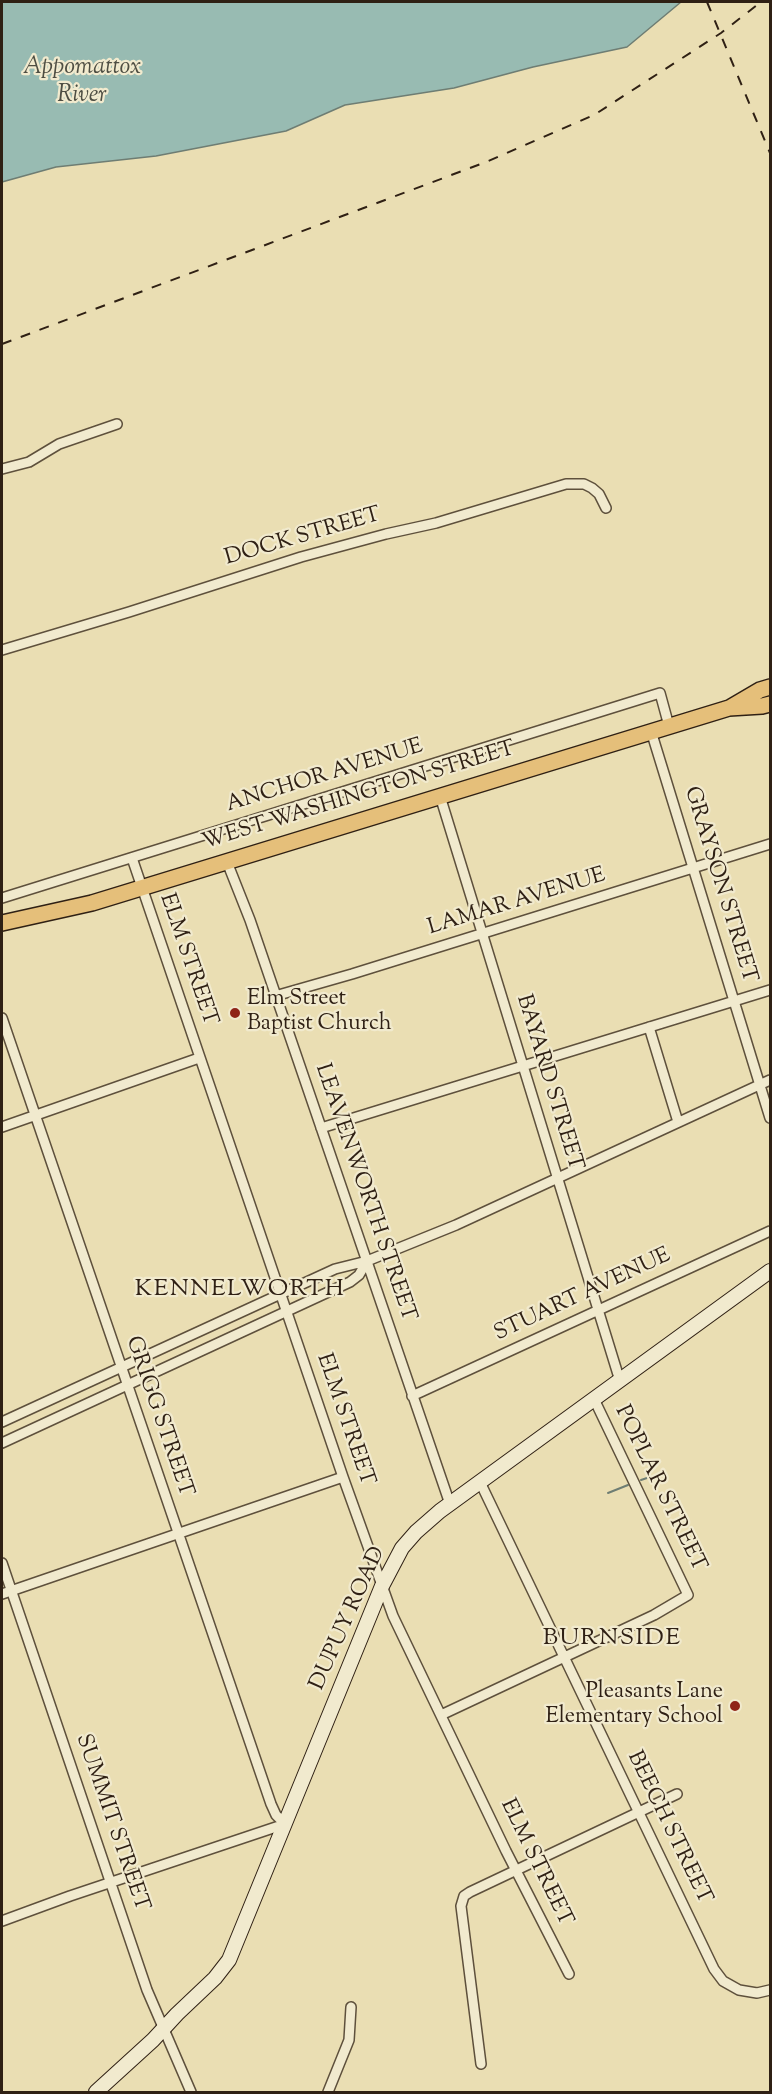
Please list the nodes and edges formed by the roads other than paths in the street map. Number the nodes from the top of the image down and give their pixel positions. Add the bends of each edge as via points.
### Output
1 (117, 424) dead end
2 (2, 469) edge
3 (606, 508) dead end
4 (2, 650) edge
5 (771, 687) edge
6 (771, 704) edge
7 (729, 708) junction
8 (669, 726) junction
9 (651, 731) junction
10 (440, 796) junction
11 (771, 844) edge
12 (132, 858) junction
13 (227, 861) junction
14 (694, 868) junction
15 (142, 888) junction
16 (2, 898) edge
17 (2, 923) edge
18 (481, 934) junction
19 (771, 990) edge
20 (275, 996) junction
21 (734, 1001) junction
22 (2, 1018) edge
23 (649, 1027) junction
24 (199, 1058) junction
25 (522, 1066) junction
26 (771, 1080) edge
27 (760, 1085) junction
28 (35, 1116) junction
29 (771, 1118) edge
30 (678, 1122) junction
31 (2, 1127) edge
32 (321, 1128) junction
33 (557, 1178) junction
34 (771, 1231) edge
35 (367, 1262) junction
36 (771, 1271) edge
37 (281, 1294) junction
38 (597, 1311) junction
39 (287, 1312) junction
40 (120, 1368) junction
41 (620, 1381) junction
42 (127, 1386) junction
43 (412, 1396) junction
44 (594, 1400) junction
45 (2, 1422) edge
46 (2, 1443) edge
47 (343, 1477) junction
48 (480, 1482) junction
49 (450, 1504) junction
50 (178, 1534) junction
51 (2, 1563) edge
52 (382, 1586) junction
53 (6, 1592) edge
54 (564, 1655) junction
55 (441, 1715) junction
56 (677, 1794) dead end
57 (639, 1812) junction
58 (285, 1824) junction
59 (516, 1871) junction
60 (111, 1882) junction
61 (2, 1921) edge
62 (569, 1974) dead end
63 (771, 1990) edge
64 (351, 2007) dead end
65 (163, 2029) junction
66 (481, 2064) dead end
67 (96, 2092) edge
68 (191, 2092) edge
69 (328, 2092) edge

1 - 2 street via 59,444 29,462
3 - 4 street, DOCK STREET via 592,488 566,484 436,523 301,557
5 - 7 main road, WEST WASHINGTON STREET
6 - 7 main road, WEST WASHINGTON STREET
7 - 8 main road, WEST WASHINGTON STREET
8 - 9 main road, WEST WASHINGTON STREET
8 - 12 street, ANCHOR AVENUE via 660,693
9 - 10 main road, WEST WASHINGTON STREET
9 - 14 street, GRAYSON STREET
10 - 13 main road, WEST WASHINGTON STREET
10 - 18 street, BAYARD STREET
11 - 14 street, LAMAR AVENUE
12 - 15 street, ELM STREET
12 - 16 street, ANCHOR AVENUE
13 - 15 main road, WEST WASHINGTON STREET
13 - 20 street, LEAVENWORTH STREET
14 - 18 street, LAMAR AVENUE
14 - 21 street, GRAYSON STREET
15 - 17 main road, WEST WASHINGTON STREET
15 - 24 street, ELM STREET
18 - 20 street, LAMAR AVENUE
18 - 25 street, BAYARD STREET
19 - 21 street
20 - 32 street, LEAVENWORTH STREET
21 - 23 street
21 - 27 street, GRAYSON STREET
22 - 28 street, GRIGG STREET
23 - 25 street
23 - 30 street
24 - 28 street
24 - 37 street, ELM STREET
25 - 32 street
25 - 33 street, BAYARD STREET
26 - 27 street
27 - 29 street, GRAYSON STREET
27 - 30 street
28 - 31 street
28 - 40 street, GRIGG STREET
30 - 33 street
32 - 35 street, LEAVENWORTH STREET
33 - 35 street
33 - 38 street, BAYARD STREET
34 - 38 street, STUART AVENUE
35 - 37 street via 335,1269
35 - 39 street via 350,1282
35 - 43 street, LEAVENWORTH STREET
36 - 41 street, DUPUY ROAD
37 - 39 street, ELM STREET
37 - 40 street
38 - 41 street, BAYARD STREET
38 - 43 street, STUART AVENUE
39 - 42 street
39 - 47 street, ELM STREET
40 - 42 street, GRIGG STREET
40 - 45 street
41 - 44 street, DUPUY ROAD
42 - 46 street
42 - 50 street, GRIGG STREET
43 - 49 street, LEAVENWORTH STREET
44 - 48 street, DUPUY ROAD
44 - 54 street, POPLAR STREET via 688,1595
47 - 50 street
47 - 52 street, ELM STREET
48 - 49 street, DUPUY ROAD
48 - 54 street, BEECH STREET
49 - 52 street, DUPUY ROAD via 409,1540
50 - 53 street
50 - 58 street, GRIGG STREET via 271,1804
51 - 53 street, SUMMIT STREET
52 - 55 street, ELM STREET
52 - 58 street, DUPUY ROAD
53 - 60 street, SUMMIT STREET
54 - 55 street
54 - 57 street, BEECH STREET
55 - 59 street, ELM STREET
56 - 57 street
57 - 59 street
57 - 63 street, BEECH STREET via 718,1975 739,1990
58 - 60 street
58 - 65 street, DUPUY ROAD via 229,1960
59 - 62 street, ELM STREET
59 - 66 street via 470,1892 461,1906
60 - 61 street
60 - 65 street, SUMMIT STREET
64 - 69 street via 349,2040
65 - 67 street, DUPUY ROAD
65 - 68 street, SUMMIT STREET

